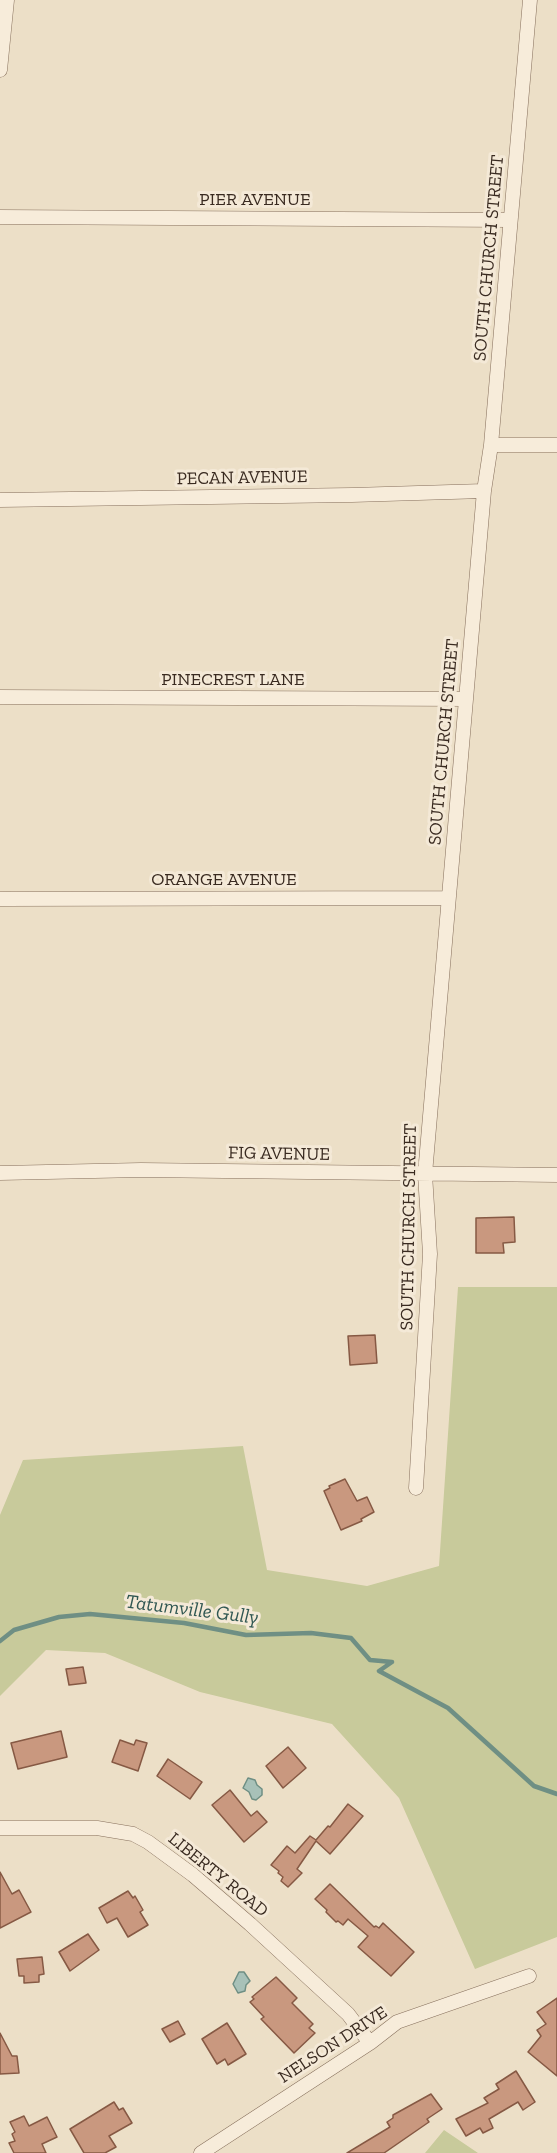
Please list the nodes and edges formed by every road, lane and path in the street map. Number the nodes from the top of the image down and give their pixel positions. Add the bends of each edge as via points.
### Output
1 (7, 0) edge
2 (530, 0) edge
3 (0, 70) edge
4 (0, 217) edge
5 (509, 220) junction
6 (491, 445) junction
7 (557, 445) edge
8 (484, 490) junction
9 (0, 500) edge
10 (0, 697) edge
11 (466, 699) junction
12 (447, 898) junction
13 (0, 899) edge
14 (0, 1173) edge
15 (425, 1174) junction
16 (557, 1175) edge
17 (416, 1488) dead end
18 (0, 1828) edge
19 (529, 1976) dead end
20 (370, 2043) junction
21 (201, 2153) edge

1 - 3 street
2 - 5 street, SOUTH CHURCH STREET
4 - 5 street, PIER AVENUE
5 - 6 street, SOUTH CHURCH STREET
6 - 7 street
6 - 8 street, SOUTH CHURCH STREET
8 - 9 street, PECAN AVENUE
8 - 11 street, SOUTH CHURCH STREET
10 - 11 street, PINECREST LANE
11 - 12 street, SOUTH CHURCH STREET
12 - 13 street, ORANGE AVENUE
12 - 15 street, SOUTH CHURCH STREET
14 - 15 street, FIG AVENUE via 141,1170
15 - 16 street, FIG AVENUE
15 - 17 street, SOUTH CHURCH STREET via 430,1254
18 - 20 street, LIBERTY ROAD via 97,1828 133,1834 148,1842 250,1924 348,2014
19 - 20 street, NELSON DRIVE via 398,2022
20 - 21 street, NELSON DRIVE

